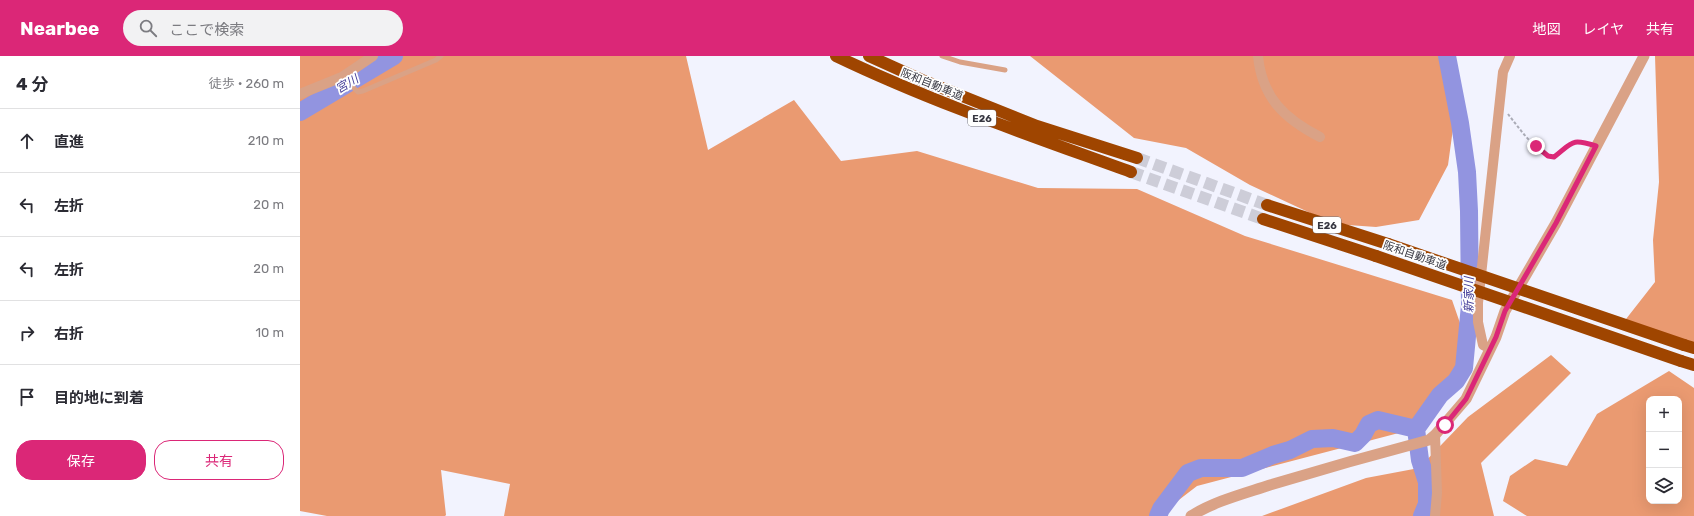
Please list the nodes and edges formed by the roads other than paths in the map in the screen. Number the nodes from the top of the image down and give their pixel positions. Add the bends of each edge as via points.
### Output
1 (373, 56) edge
2 (441, 56) edge
3 (836, 56) edge
4 (869, 56) edge
5 (942, 56) edge
6 (1258, 56) edge
7 (1510, 56) edge
8 (1644, 56) edge
9 (1005, 70) dead end
10 (342, 77) junction
11 (300, 94) edge
12 (1320, 137) dead end
13 (1137, 158) tunnel mouth
14 (1131, 172) tunnel mouth
15 (1267, 205) tunnel mouth
16 (1263, 219) tunnel mouth
17 (1689, 347) edge
18 (1489, 348) junction
19 (1694, 365) edge
20 (1432, 438) junction
21 (1191, 516) edge
22 (1435, 516) edge

1 - 10 street
2 - 10 lane via 363,92 358,92
3 - 14 highway, 阪和自動車道 / E26 via 911,90
4 - 13 highway, 阪和自動車道 / E26 via 1037,126
5 - 9 lane
6 - 12 street via 1268,93 1291,119
7 - 18 street via 1503,72 1478,304 1483,345
8 - 18 street via 1556,223 1505,311 1496,337
10 - 11 street
15 - 17 highway, 阪和自動車道 / E26, bridge
16 - 19 highway, 阪和自動車道 / E26, bridge
18 - 20 street via 1466,399
20 - 21 street via 1228,499
20 - 22 street via 1437,493

